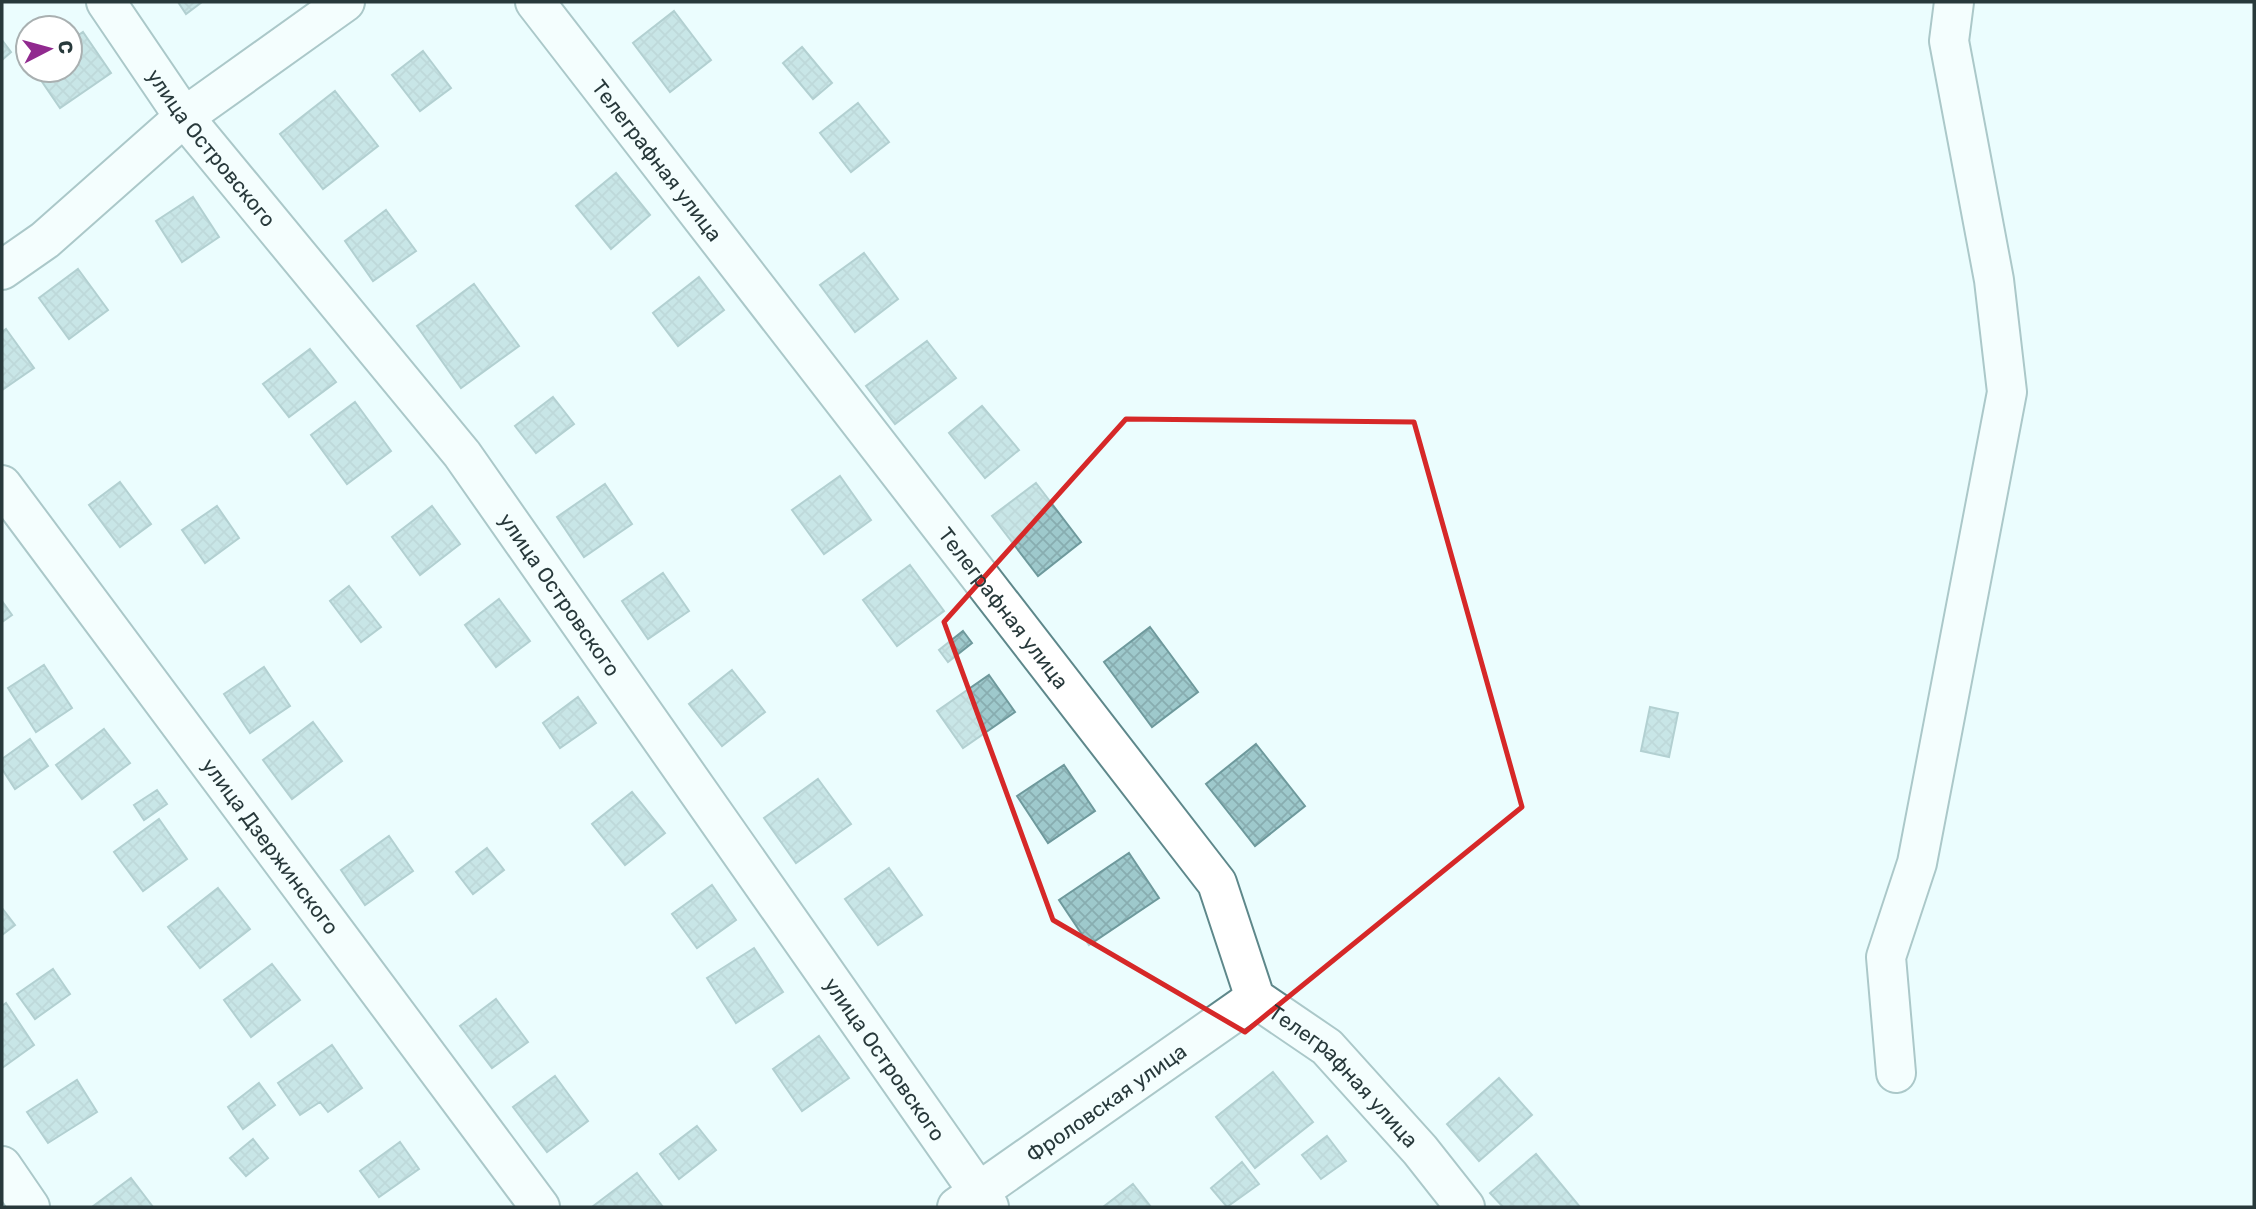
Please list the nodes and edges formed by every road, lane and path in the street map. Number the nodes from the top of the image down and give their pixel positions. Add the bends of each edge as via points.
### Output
1 (106, 2) edge
2 (345, 2) edge
3 (535, 2) edge
4 (1954, 2) edge
5 (184, 117) junction
6 (2, 270) edge
7 (2, 485) edge
8 (1255, 998) junction
9 (1896, 1073) dead end
10 (2, 1167) edge
11 (974, 1202) edge
12 (30, 1207) edge
13 (540, 1207) edge
14 (1465, 1207) edge

1 - 5 street, улица Островского
2 - 5 street
3 - 8 street, Телеграфная улица via 1217,883
4 - 9 street via 1950,40 1994,280 2007,392 1917,863 1886,957
5 - 6 street via 45,240
5 - 11 street, улица Островского via 462,454 694,782
7 - 13 street, улица Дзержинского
8 - 11 street, Фроловская улица
8 - 14 street, Телеграфная улица via 1327,1047
10 - 12 street

